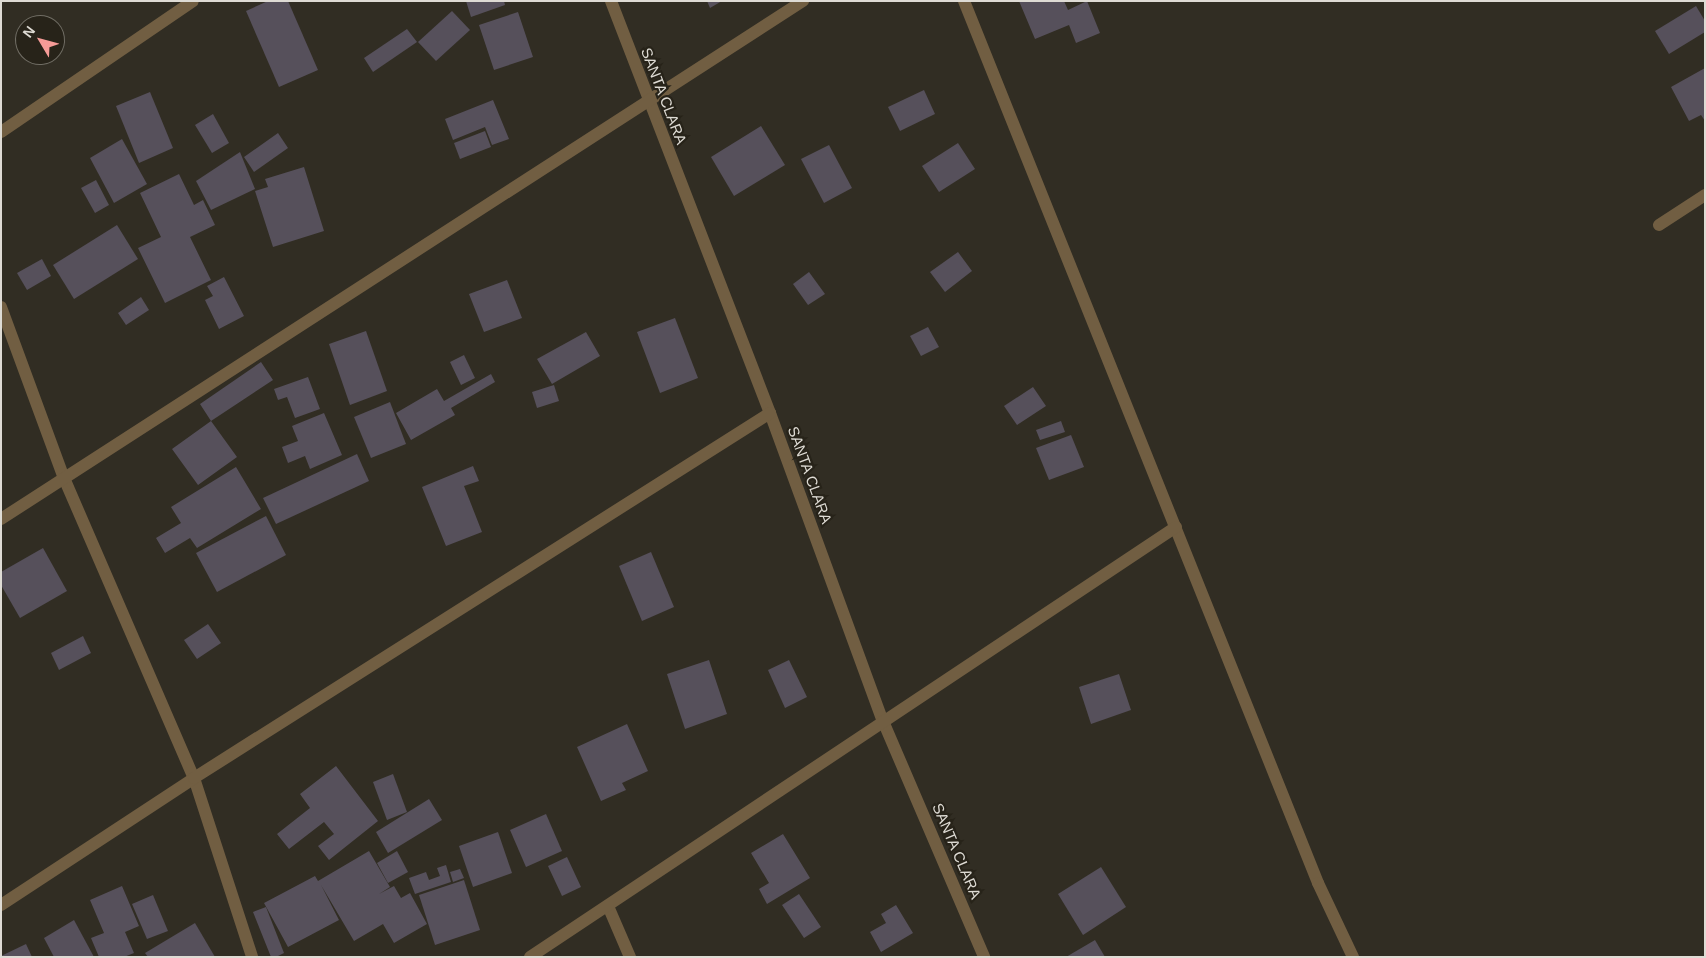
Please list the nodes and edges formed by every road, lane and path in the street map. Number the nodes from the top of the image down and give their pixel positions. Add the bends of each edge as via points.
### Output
1 (193, 1) edge
2 (611, 1) edge
3 (802, 1) edge
4 (964, 1) edge
5 (648, 102) junction
6 (1, 132) edge
7 (1705, 195) edge
8 (1659, 225) dead end
9 (1, 307) edge
10 (770, 413) junction
11 (64, 478) junction
12 (1, 518) edge
13 (1176, 526) junction
14 (883, 721) junction
15 (194, 778) junction
16 (1, 905) edge
17 (608, 906) junction
18 (252, 957) edge
19 (530, 957) edge
20 (630, 957) edge
21 (984, 957) edge
22 (1353, 957) edge

1 - 6 street
2 - 5 street, SANTA CLARA
3 - 5 street
4 - 13 street
5 - 10 street, SANTA CLARA
5 - 11 street
7 - 8 street
9 - 11 street
10 - 14 street, SANTA CLARA
10 - 15 street
11 - 12 street
11 - 15 street
13 - 14 street
13 - 22 street via 1318,883
14 - 17 street
14 - 21 street, SANTA CLARA
15 - 16 street
15 - 18 street
17 - 19 street
17 - 20 street

